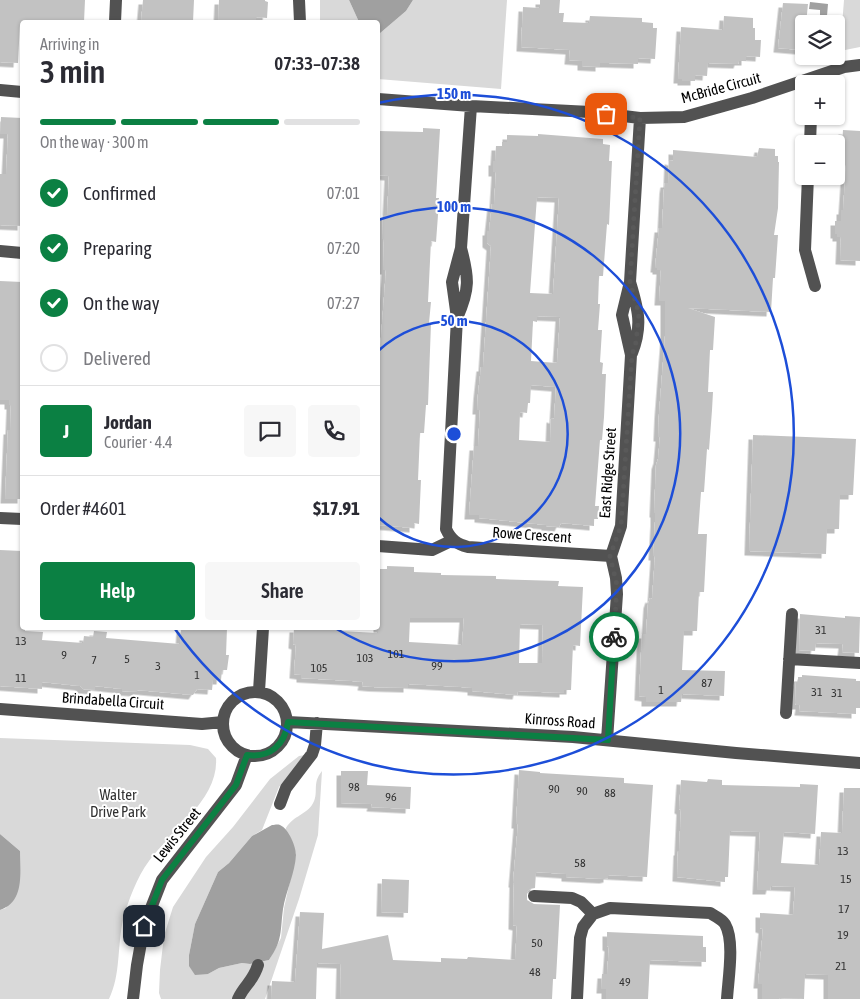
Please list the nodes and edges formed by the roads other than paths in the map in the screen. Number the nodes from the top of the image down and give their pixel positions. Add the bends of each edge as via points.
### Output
1 (116, 0) edge
2 (299, 0) edge
3 (114, 20) edge
4 (300, 20) edge
5 (860, 65) edge
6 (824, 75) edge
7 (795, 85) edge
8 (0, 90) edge
9 (20, 92) edge
10 (380, 99) edge
11 (471, 106) junction
12 (640, 118) junction
13 (808, 185) edge
14 (0, 252) edge
15 (20, 253) edge
16 (815, 286) dead end
17 (0, 518) edge
18 (20, 519) edge
19 (453, 540) junction
20 (380, 546) edge
21 (610, 556) junction
22 (792, 614) dead end
23 (263, 630) edge
24 (789, 659) junction
25 (860, 663) edge
26 (259, 691) junction
27 (0, 709) edge
28 (786, 713) dead end
29 (223, 722) junction
30 (288, 722) junction
31 (317, 723) junction
32 (608, 740) junction
33 (247, 755) junction
34 (860, 762) edge
35 (280, 804) dead end
36 (534, 896) dead end
37 (594, 914) junction
38 (258, 965) dead end
39 (133, 999) edge
40 (238, 999) edge
41 (577, 999) edge
42 (727, 999) edge

1 - 3 street
2 - 4 street
5 - 6 street, McBride Circuit
7 - 12 street, McBride Circuit via 684,117
8 - 9 street
10 - 11 street, McBride Circuit
11 - 12 street, McBride Circuit
11 - 19 street via 461,248 452,282 457,318 445,523
12 - 21 street, East Ridge Street via 630,282 622,316 632,355 621,526
13 - 16 street via 805,250
14 - 15 street
17 - 18 street
19 - 20 street via 432,550
19 - 21 street, Rowe Crescent via 468,547
21 - 32 street via 617,594
22 - 24 street
23 - 26 street
24 - 25 street
24 - 28 street
26 - 29 street via 248,692 231,702
26 - 30 street via 276,698
27 - 29 street, Brindabella Circuit via 202,724
29 - 33 street via 229,743
30 - 31 street, Kinross Road
30 - 33 street via 287,733 276,749 267,754
31 - 32 street, Kinross Road
31 - 35 street via 312,754 286,788
32 - 34 street, Kinross Road
33 - 39 street, Lewis Street via 236,785 162,880 144,926
36 - 37 street via 572,898
37 - 41 street via 583,927 580,938
37 - 42 street via 610,908 710,913 718,917 725,924 729,937
38 - 40 street via 255,976

